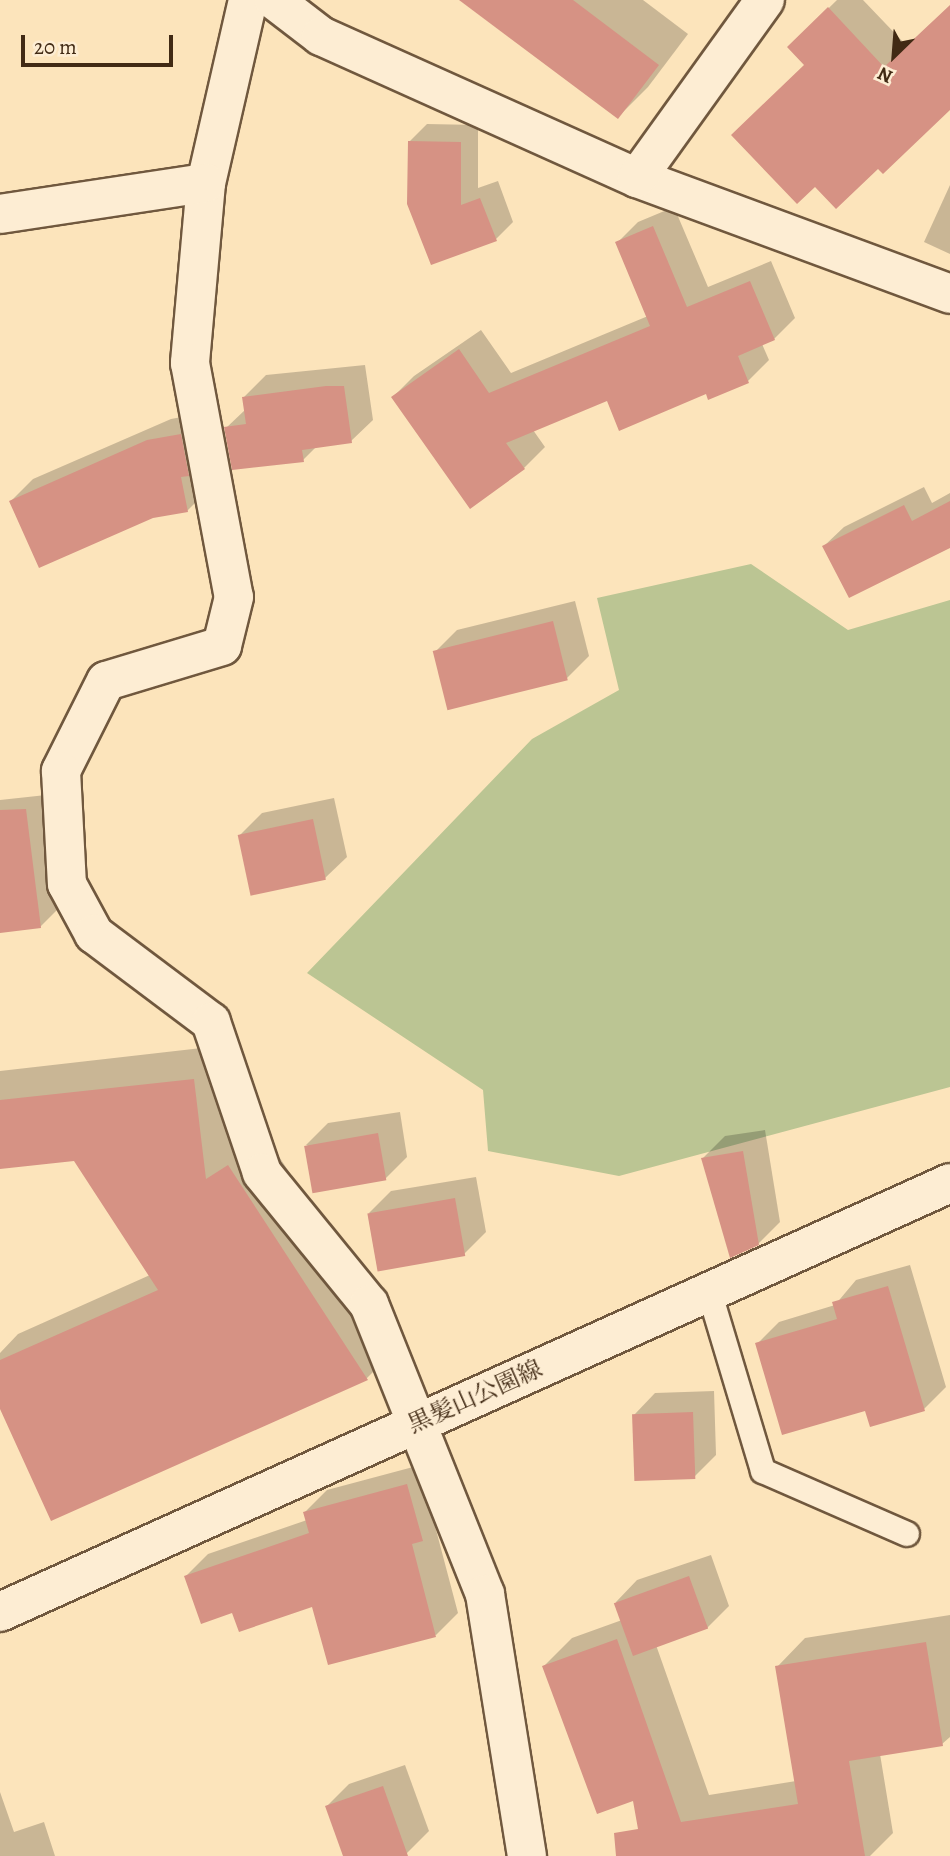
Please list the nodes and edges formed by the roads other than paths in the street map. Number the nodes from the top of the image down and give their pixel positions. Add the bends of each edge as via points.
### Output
1 (248, 0) edge
2 (274, 0) edge
3 (765, 0) edge
4 (637, 178) junction
5 (206, 183) junction
6 (0, 214) edge
7 (950, 294) edge
8 (950, 1183) edge
9 (710, 1294) junction
10 (417, 1422) junction
11 (907, 1534) dead end
12 (0, 1612) edge
13 (527, 1856) edge

1 - 5 street
2 - 4 street via 321,36
3 - 4 street
4 - 7 street
5 - 6 street
5 - 10 street via 190,363 234,597 222,646 106,681 61,771 67,884 94,934 211,1022 262,1173 369,1304
8 - 9 street, 黒髪山公園線
9 - 10 street, 黒髪山公園線
9 - 11 lane via 763,1471
10 - 12 street, 黒髪山公園線
10 - 13 street via 485,1594

